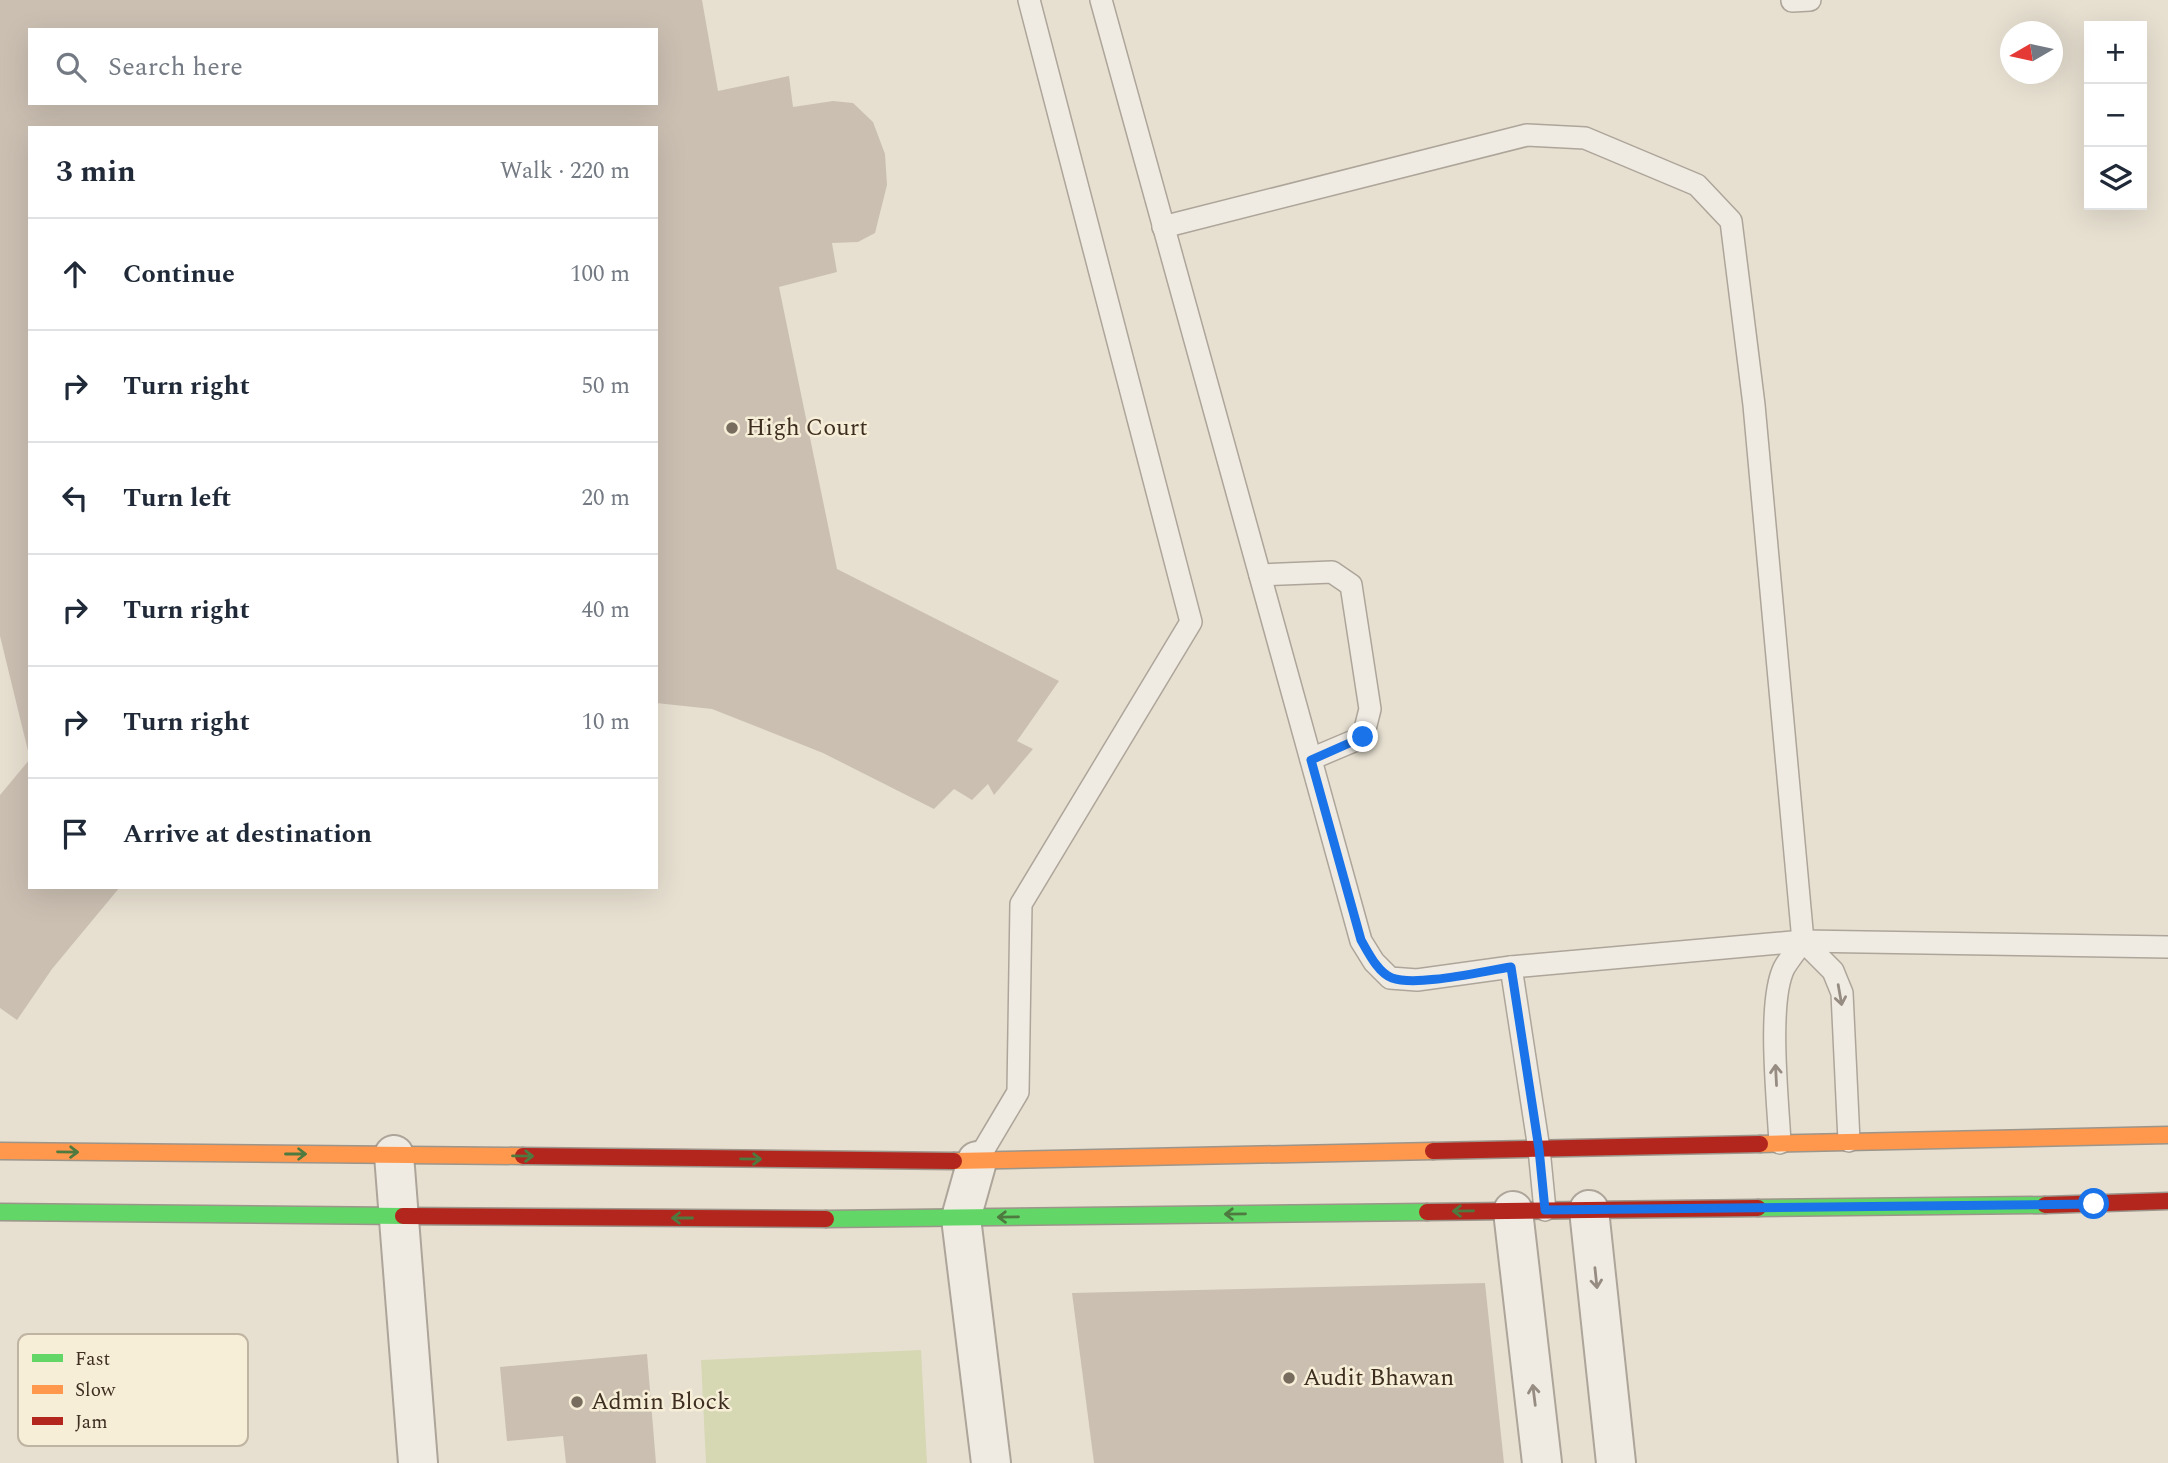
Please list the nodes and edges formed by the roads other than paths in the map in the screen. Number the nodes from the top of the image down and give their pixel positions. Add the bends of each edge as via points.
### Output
1 (1029, 0) edge
2 (1101, 0) edge
3 (1163, 227) junction
4 (1260, 575) junction
5 (1311, 760) junction
6 (1803, 941) junction
7 (2168, 947) edge
8 (1511, 967) junction
9 (2168, 1135) edge
10 (1849, 1141) junction
11 (1780, 1143) junction
12 (1539, 1149) junction
13 (0, 1151) edge
14 (394, 1155) junction
15 (977, 1161) junction
16 (2168, 1201) edge
17 (1588, 1210) junction
18 (1529, 1211) junction
19 (0, 1212) edge
20 (397, 1216) junction
21 (961, 1218) junction
22 (418, 1463) edge
23 (991, 1463) edge
24 (1542, 1463) edge
25 (1616, 1463) edge

1 - 15 lane via 1191,622 1021,904 1018,1093
2 - 3 lane
3 - 4 lane
3 - 6 lane via 1527,135 1585,138 1672,174 1697,185 1731,221 1756,419
4 - 5 lane
4 - 5 lane via 1332,572 1351,585 1370,709 1363,737
5 - 8 lane via 1361,940 1374,962 1390,978 1418,980
6 - 7 lane
6 - 8 lane
6 -> 10 lane via 1833,971 1842,993
11 -> 6 lane via 1777,1000 1783,970
8 - 12 lane
9 - 10 street
10 - 11 street
11 - 12 street
12 - 15 street
12 - 18 lane
13 -> 14 street
14 -> 15 street
14 - 20 street
15 - 21 street
16 - 17 street
17 - 18 street
17 -> 25 street
18 -> 21 street
24 -> 18 street
19 - 20 street
21 -> 20 street
20 - 22 street
21 - 23 street

